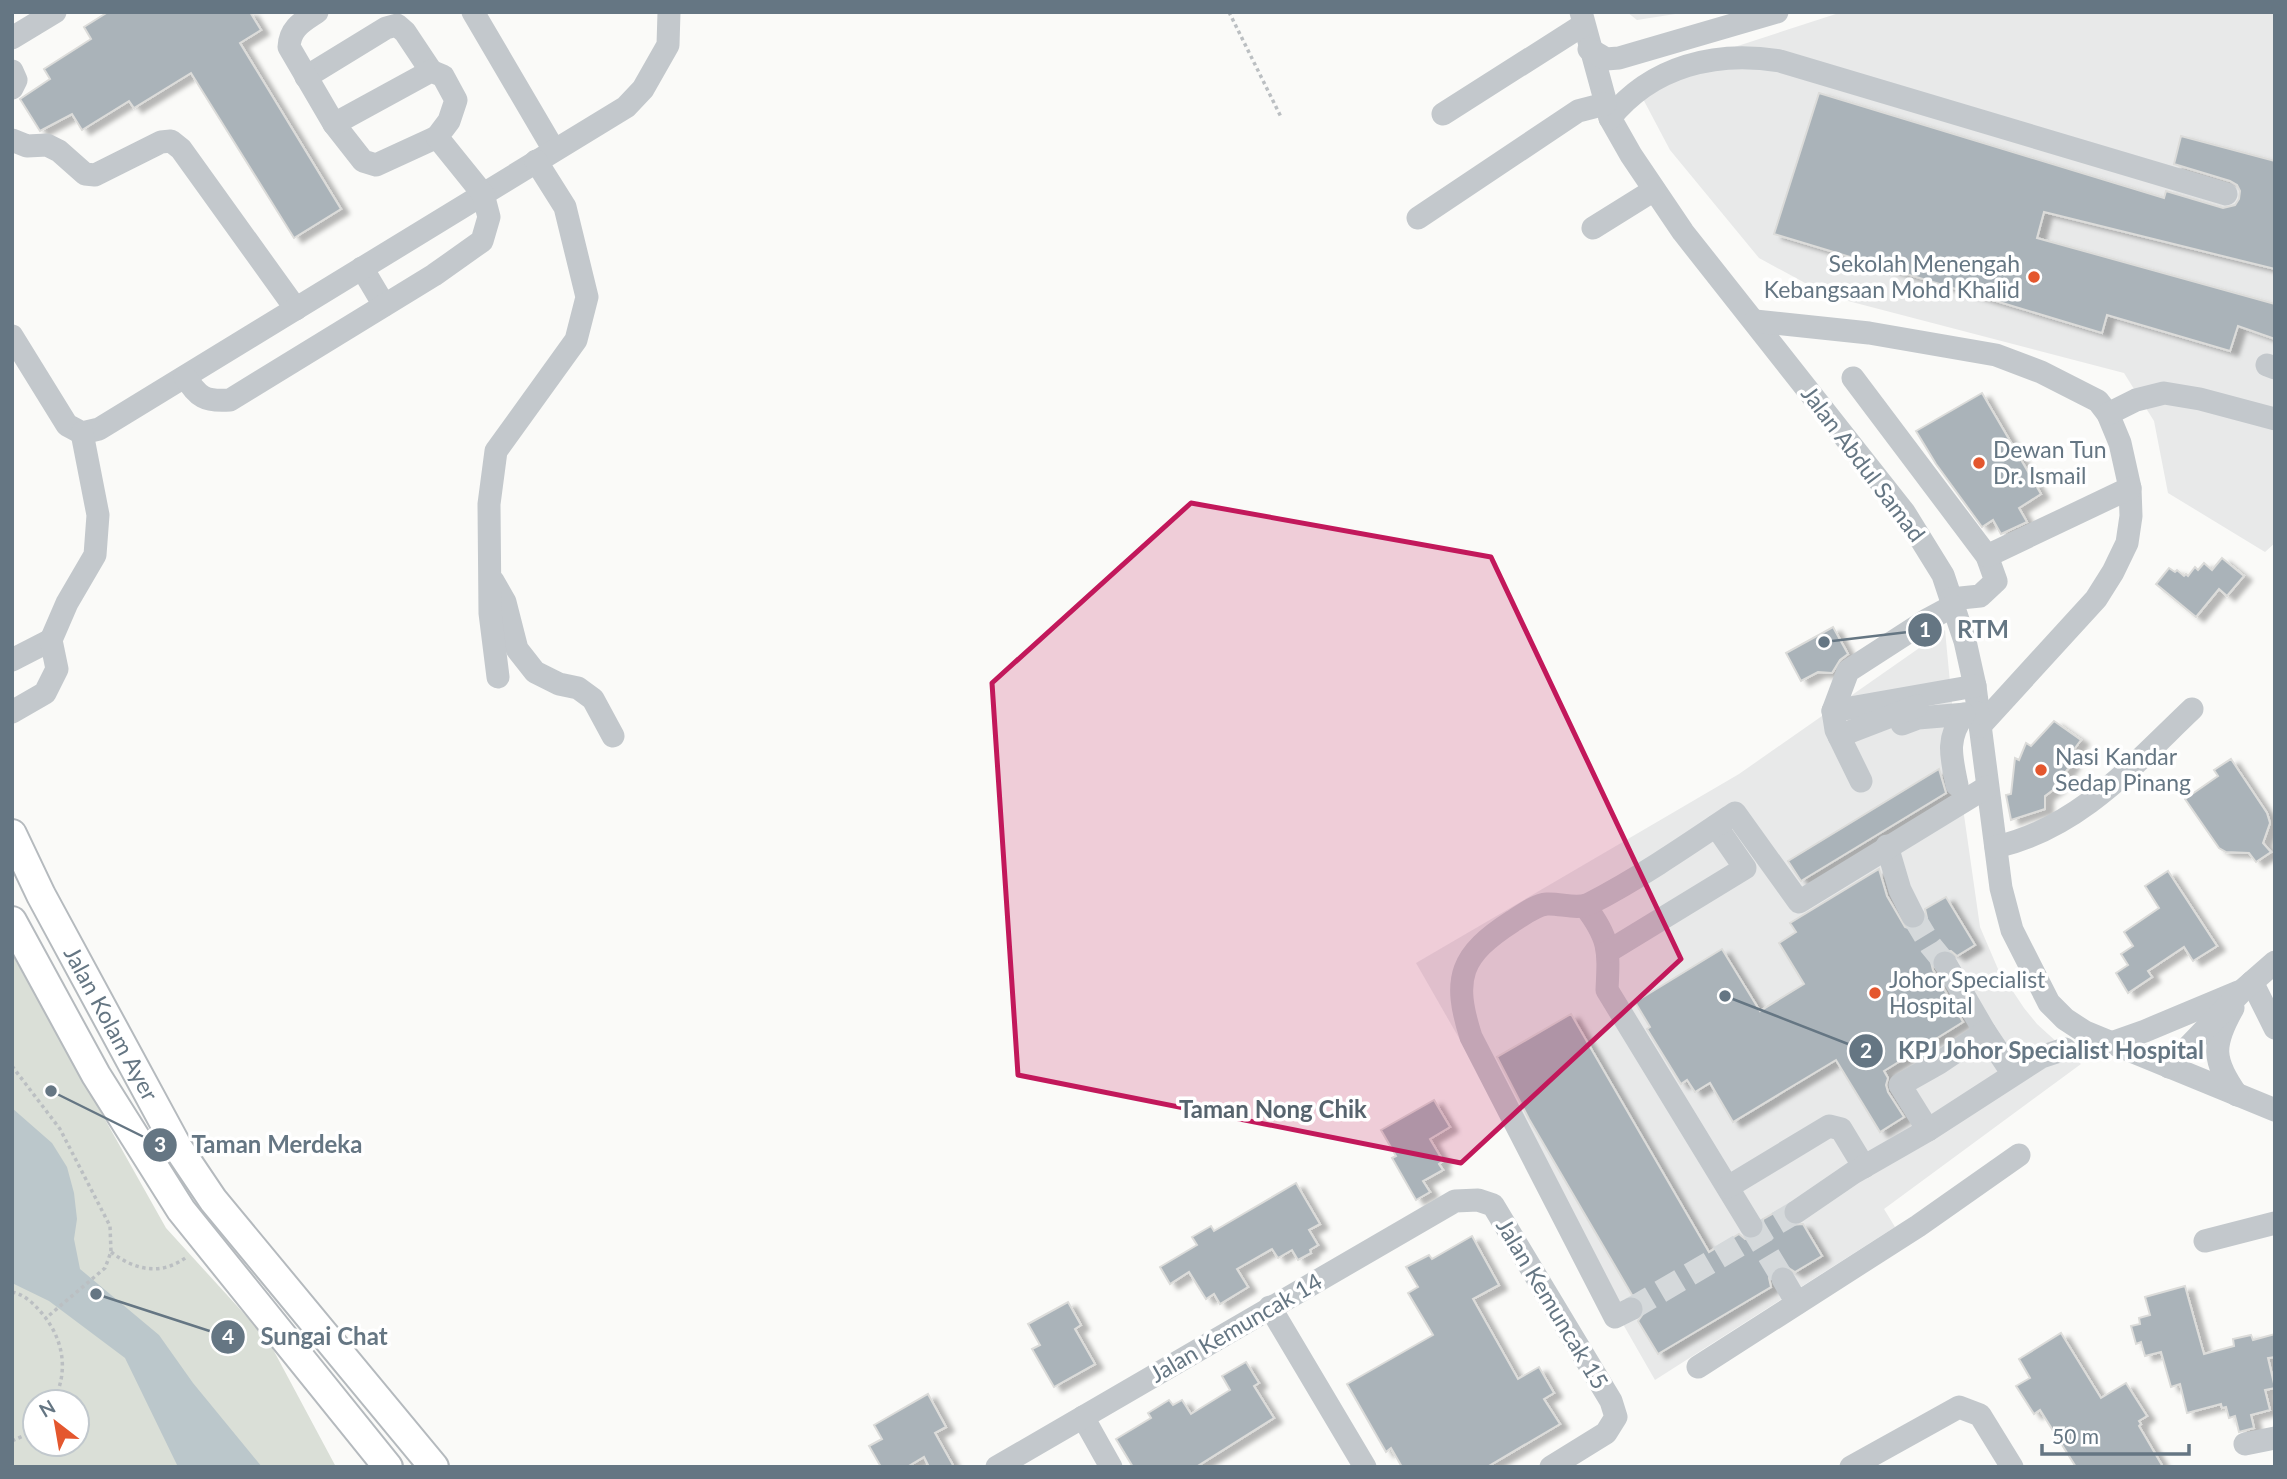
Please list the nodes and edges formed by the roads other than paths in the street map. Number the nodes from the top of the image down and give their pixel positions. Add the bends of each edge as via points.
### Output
1 (55, 12) edge
2 (317, 12) edge
3 (473, 12) edge
4 (669, 12) edge
5 (1777, 12) edge
6 (1582, 19) edge
7 (12, 38) edge
8 (1589, 49) junction
9 (12, 71) edge
10 (430, 71) junction
11 (306, 77) junction
12 (12, 88) edge
13 (1608, 111) junction
14 (1443, 114) dead end
15 (334, 124) junction
16 (436, 137) junction
17 (12, 140) edge
18 (545, 155) junction
19 (1654, 190) junction
20 (483, 194) junction
21 (2226, 194) dead end
22 (1418, 218) dead end
23 (1593, 228) dead end
24 (362, 268) junction
25 (384, 305) junction
26 (296, 309) junction
27 (1755, 321) junction
28 (12, 336) edge
29 (185, 377) junction
30 (1853, 378) dead end
31 (2108, 414) junction
32 (2275, 419) edge
33 (82, 433) junction
34 (2130, 488) junction
35 (1987, 556) junction
36 (490, 575) junction
37 (1952, 602) junction
38 (51, 640) junction
39 (12, 660) edge
40 (498, 677) dead end
41 (1975, 708) junction
42 (2192, 709) dead end
43 (1833, 711) junction
44 (12, 712) edge
45 (613, 736) dead end
46 (1841, 741) junction
47 (1861, 781) dead end
48 (1957, 785) dead end
49 (1987, 787) junction
50 (1716, 826) junction
51 (14, 831) edge
52 (1887, 846) junction
53 (1996, 847) junction
54 (1585, 906) junction
55 (1913, 916) tunnel mouth
56 (12, 920) edge
57 (1609, 951) junction
58 (2275, 962) edge
59 (1945, 963) tunnel mouth
60 (2248, 986) junction
61 (2275, 1028) edge
62 (1985, 1032) junction
63 (2085, 1032) junction
64 (2111, 1043) junction
65 (2065, 1049) junction
66 (2169, 1067) junction
67 (2013, 1074) junction
68 (2237, 1094) junction
69 (1980, 1098) junction
70 (2275, 1110) edge
71 (1928, 1130) junction
72 (2019, 1155) dead end
73 (1864, 1167) junction
74 (1728, 1187) junction
75 (1478, 1200) joint
76 (1796, 1212) tunnel mouth
77 (2275, 1223) edge
78 (1751, 1227) tunnel mouth
79 (2205, 1241) dead end
80 (1783, 1279) tunnel mouth
81 (1797, 1303) junction
82 (1270, 1307) junction
83 (1631, 1309) tunnel mouth
84 (1698, 1367) dead end
85 (1083, 1417) junction
86 (355, 1427) junction
87 (2275, 1438) edge
88 (2245, 1444) dead end
89 (375, 1467) edge
90 (388, 1467) edge
91 (434, 1467) edge
92 (997, 1467) edge
93 (1111, 1467) edge
94 (1365, 1467) edge
95 (1551, 1467) edge
96 (1850, 1467) edge
97 (2012, 1467) edge

1 - 7 street
2 - 11 street via 295,27 290,38 289,47
3 - 18 street
4 - 18 street via 668,45 643,89 626,107
5 - 8 street via 1619,58 1606,59
6 - 8 street, Jalan Abdul Samad
6 - 14 street
8 - 13 street, Jalan Abdul Samad
9 - 12 street via 16,80
10 - 11 street via 397,25
10 - 15 street
10 - 16 street via 443,76 456,100 449,121
11 - 15 street
13 - 19 street, Jalan Abdul Samad
13 - 21 street via 1683,66 1752,57 1780,61
13 - 22 street via 1578,111
15 - 16 street via 363,161 376,165
16 - 20 street
17 - 26 street via 27,146 47,145 85,174 94,175 171,141
18 - 20 street
18 - 36 street via 565,208 587,297 576,340 496,451 489,504
19 - 23 street
19 - 27 street, Jalan Abdul Samad
20 - 24 street
20 - 25 street via 489,217 482,242
24 - 25 street
24 - 26 street
25 - 29 street via 230,400 211,401 197,393
26 - 29 street
27 - 31 street via 1869,333 1996,355 2098,401
27 - 37 street, Jalan Abdul Samad via 1904,512 1943,575
28 - 33 street via 67,425
29 - 33 street via 99,429
30 - 35 street
31 - 32 street via 2164,393
31 - 34 street
33 - 38 street via 98,515 95,555 66,603
34 - 35 street
34 - 41 street via 2127,543 2096,599
35 - 37 street via 1996,581 1980,596
36 - 40 street
36 - 45 street via 505,602 517,649 535,672 578,688 593,699
37 - 41 street, Jalan Abdul Samad via 1965,641
37 - 43 street via 1848,671
38 - 39 street
38 - 44 street via 57,669 45,693
41 - 43 street
41 - 46 street via 1916,706
41 - 48 street via 1954,727 1951,737
41 - 49 street, Jalan Abdul Samad
42 - 53 street via 2096,800 2050,828
43 - 46 street
46 - 47 street
49 - 52 street
49 - 53 street, Jalan Abdul Samad
50 - 52 street via 1735,813 1799,902
50 - 54 street
50 - 57 street via 1745,868
51 - 91 main road, Jalan Kolam Ayer via 41,895 178,1149 213,1199
52 - 55 street
53 - 63 street, Jalan Abdul Samad via 2011,930 2049,1003
54 - 57 street via 1601,927
54 - 83 street via 1546,904 1495,933 1470,957 1461,977 1462,1009 1471,1037 1615,1318
56 - 86 main road, Jalan Kolam Ayer via 96,1075 181,1210
57 - 74 street via 1607,990
58 - 60 street
59 - 62 street
60 - 61 street
60 - 64 street
60 - 66 street
60 - 68 street via 2225,1022 2217,1060
62 - 67 street
62 - 71 street via 1900,1085
63 - 64 street, Jalan Abdul Samad
63 - 65 street
64 - 66 street, Jalan Abdul Samad
65 - 67 street
65 - 69 street via 2005,1091
66 - 68 street, Jalan Abdul Samad
67 - 69 street
68 - 70 street, Jalan Abdul Samad
69 - 71 street
71 - 73 street
72 - 81 street
73 - 74 street via 1841,1129 1829,1126
73 - 76 street
74 - 78 street
75 - 82 street, Jalan Kemuncak 14 via 1455,1201
75 - 95 street, Jalan Kemuncak 15 via 1493,1205 1611,1401 1616,1417 1606,1433
77 - 79 street
80 - 81 street
81 - 84 street
82 - 85 street, Jalan Kemuncak 14
82 - 94 street
85 - 92 street, Jalan Kemuncak 14
85 - 93 street
86 - 89 main road
86 - 90 main road, Jalan Kolam Ayer
87 - 88 street
96 - 97 street via 1959,1407 1980,1415

